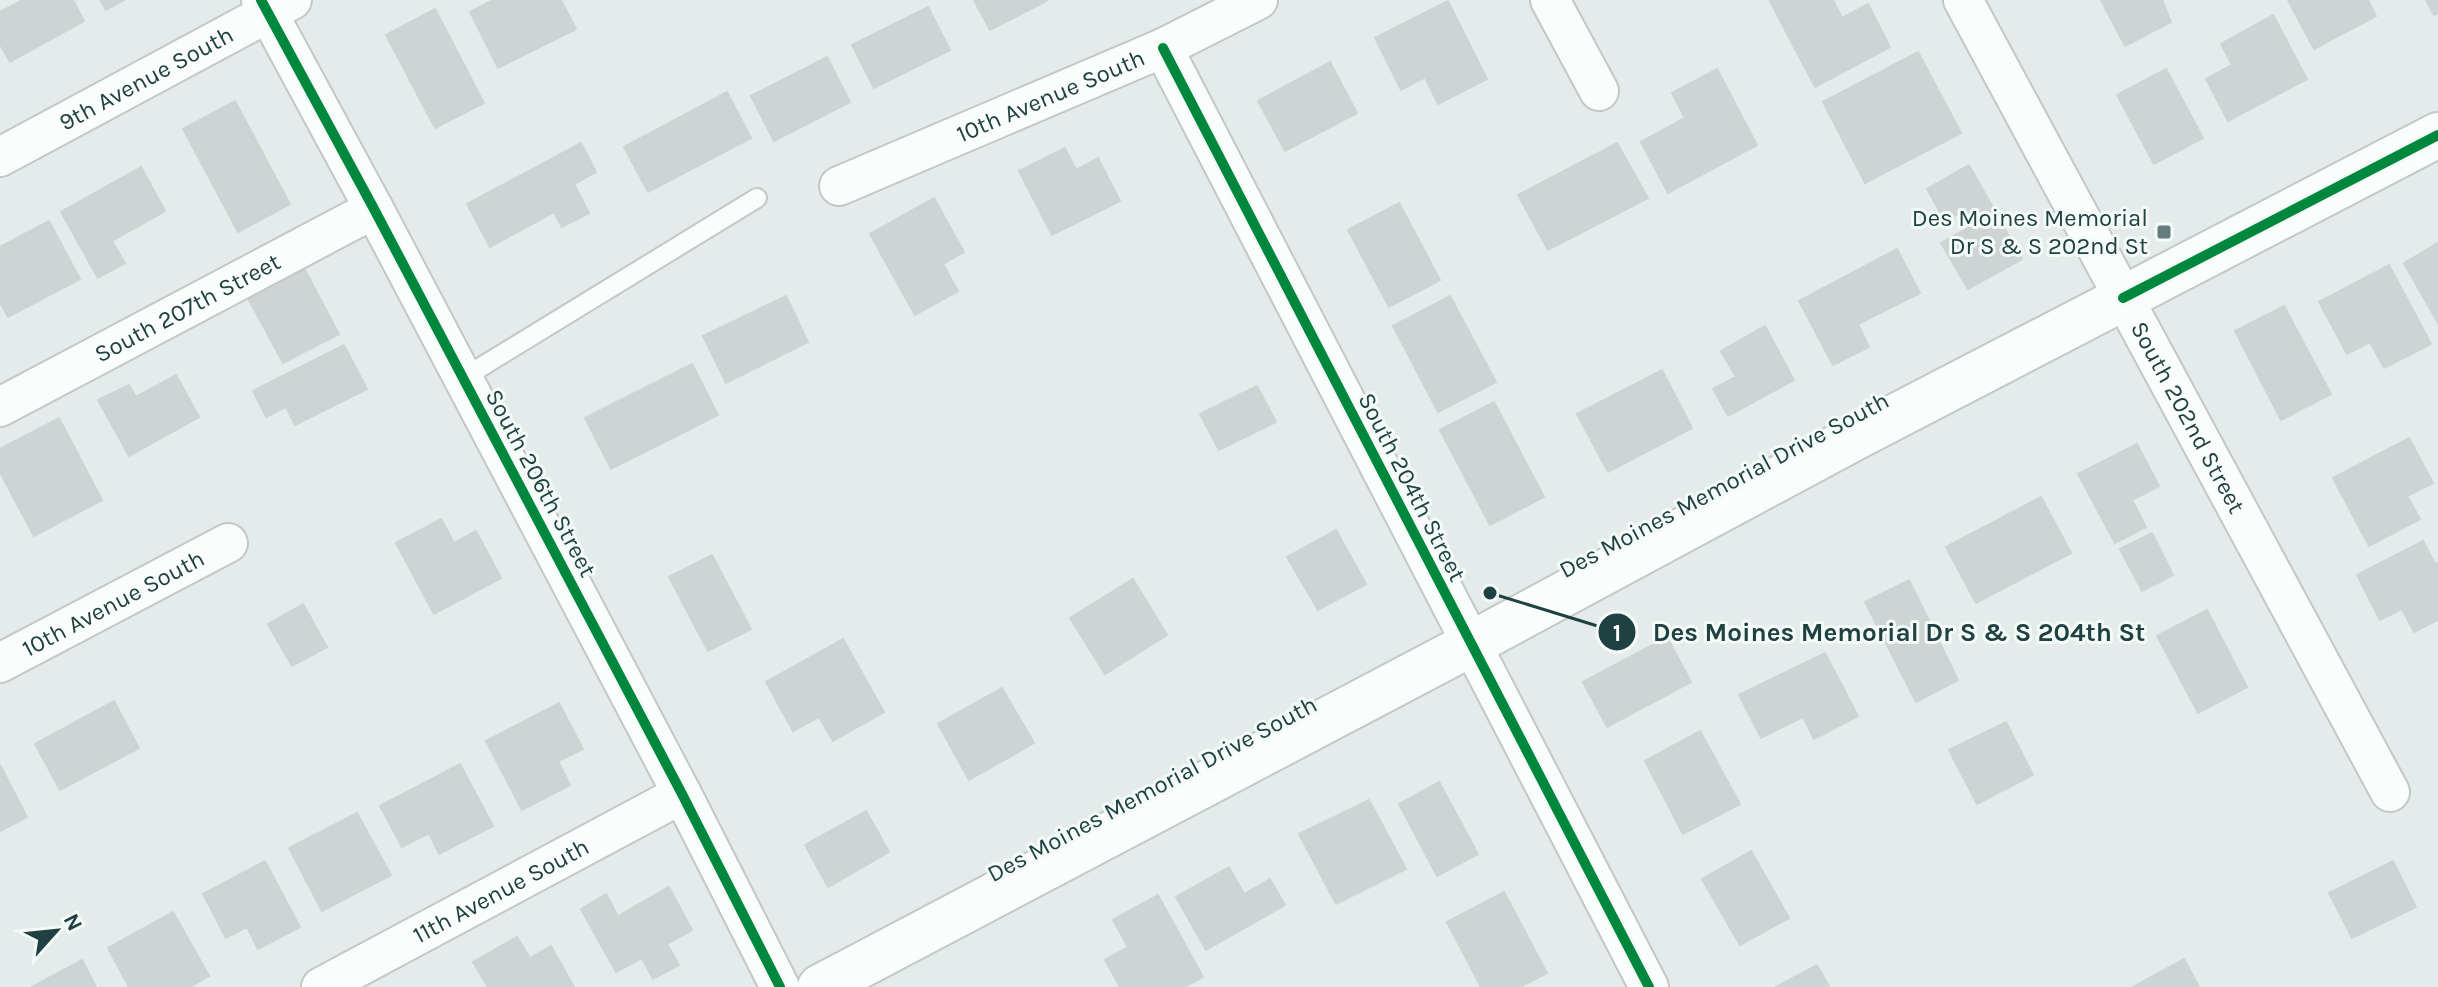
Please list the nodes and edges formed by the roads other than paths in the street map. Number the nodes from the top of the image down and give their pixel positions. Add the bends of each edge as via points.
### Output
1 (1258, 0) edge
2 (1550, 0) edge
3 (1963, 0) edge
4 (274, 4) edge
5 (1163, 48) junction
6 (1599, 91) dead end
7 (2438, 135) edge
8 (0, 157) edge
9 (839, 186) dead end
10 (757, 198) dead end
11 (374, 209) junction
12 (2123, 298) junction
13 (463, 378) junction
14 (0, 407) edge
15 (228, 543) dead end
16 (1471, 644) junction
17 (0, 663) edge
18 (2390, 792) dead end
19 (682, 794) junction
20 (321, 987) edge
21 (780, 987) edge
22 (820, 987) edge
23 (1649, 987) edge

1 - 5 street, 10th Avenue South
2 - 6 street
3 - 12 street, South 202nd Street
4 - 8 street, 9th Avenue South
4 - 11 street, South 206th Street
5 - 9 street, 10th Avenue South
5 - 16 street, South 204th Street
7 - 12 main road, Des Moines Memorial Drive South
10 - 13 lane
11 - 13 street, South 206th Street
11 - 14 street, South 207th Street
12 - 16 main road, Des Moines Memorial Drive South
12 - 18 street, South 202nd Street
13 - 19 street, South 206th Street
15 - 17 street, 10th Avenue South
16 - 22 main road, Des Moines Memorial Drive South
16 - 23 street, South 204th Street
19 - 20 street, 11th Avenue South
19 - 21 street, South 206th Street

